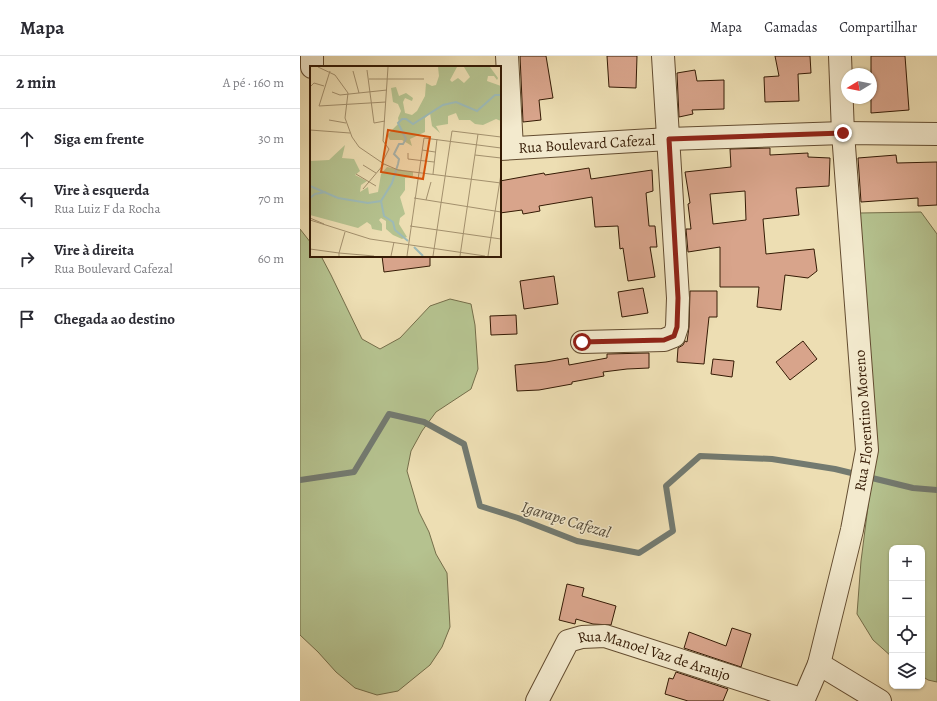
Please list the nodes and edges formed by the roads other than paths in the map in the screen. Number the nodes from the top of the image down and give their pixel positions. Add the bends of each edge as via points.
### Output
1 (507, 56) edge
2 (663, 56) edge
3 (840, 56) edge
4 (843, 133) junction
5 (937, 134) edge
6 (669, 139) junction
7 (506, 149) edge
8 (582, 342) dead end
9 (819, 664) junction
10 (804, 700) edge
11 (538, 701) edge
12 (880, 701) edge

1 - 7 street
2 - 6 street
3 - 4 street, Rua Florentino Moreno
4 - 5 street, Rua Boulevard Cafezal
4 - 6 street, Rua Boulevard Cafezal
4 - 9 street, Rua Florentino Moreno via 867,450 852,530
6 - 7 street, Rua Boulevard Cafezal
6 - 8 street via 678,298 677,327 674,336 664,340
9 - 10 street, Rua Florentino Moreno
9 - 12 street
10 - 11 street, Rua Manoel Vaz de Araujo via 605,636 568,641

